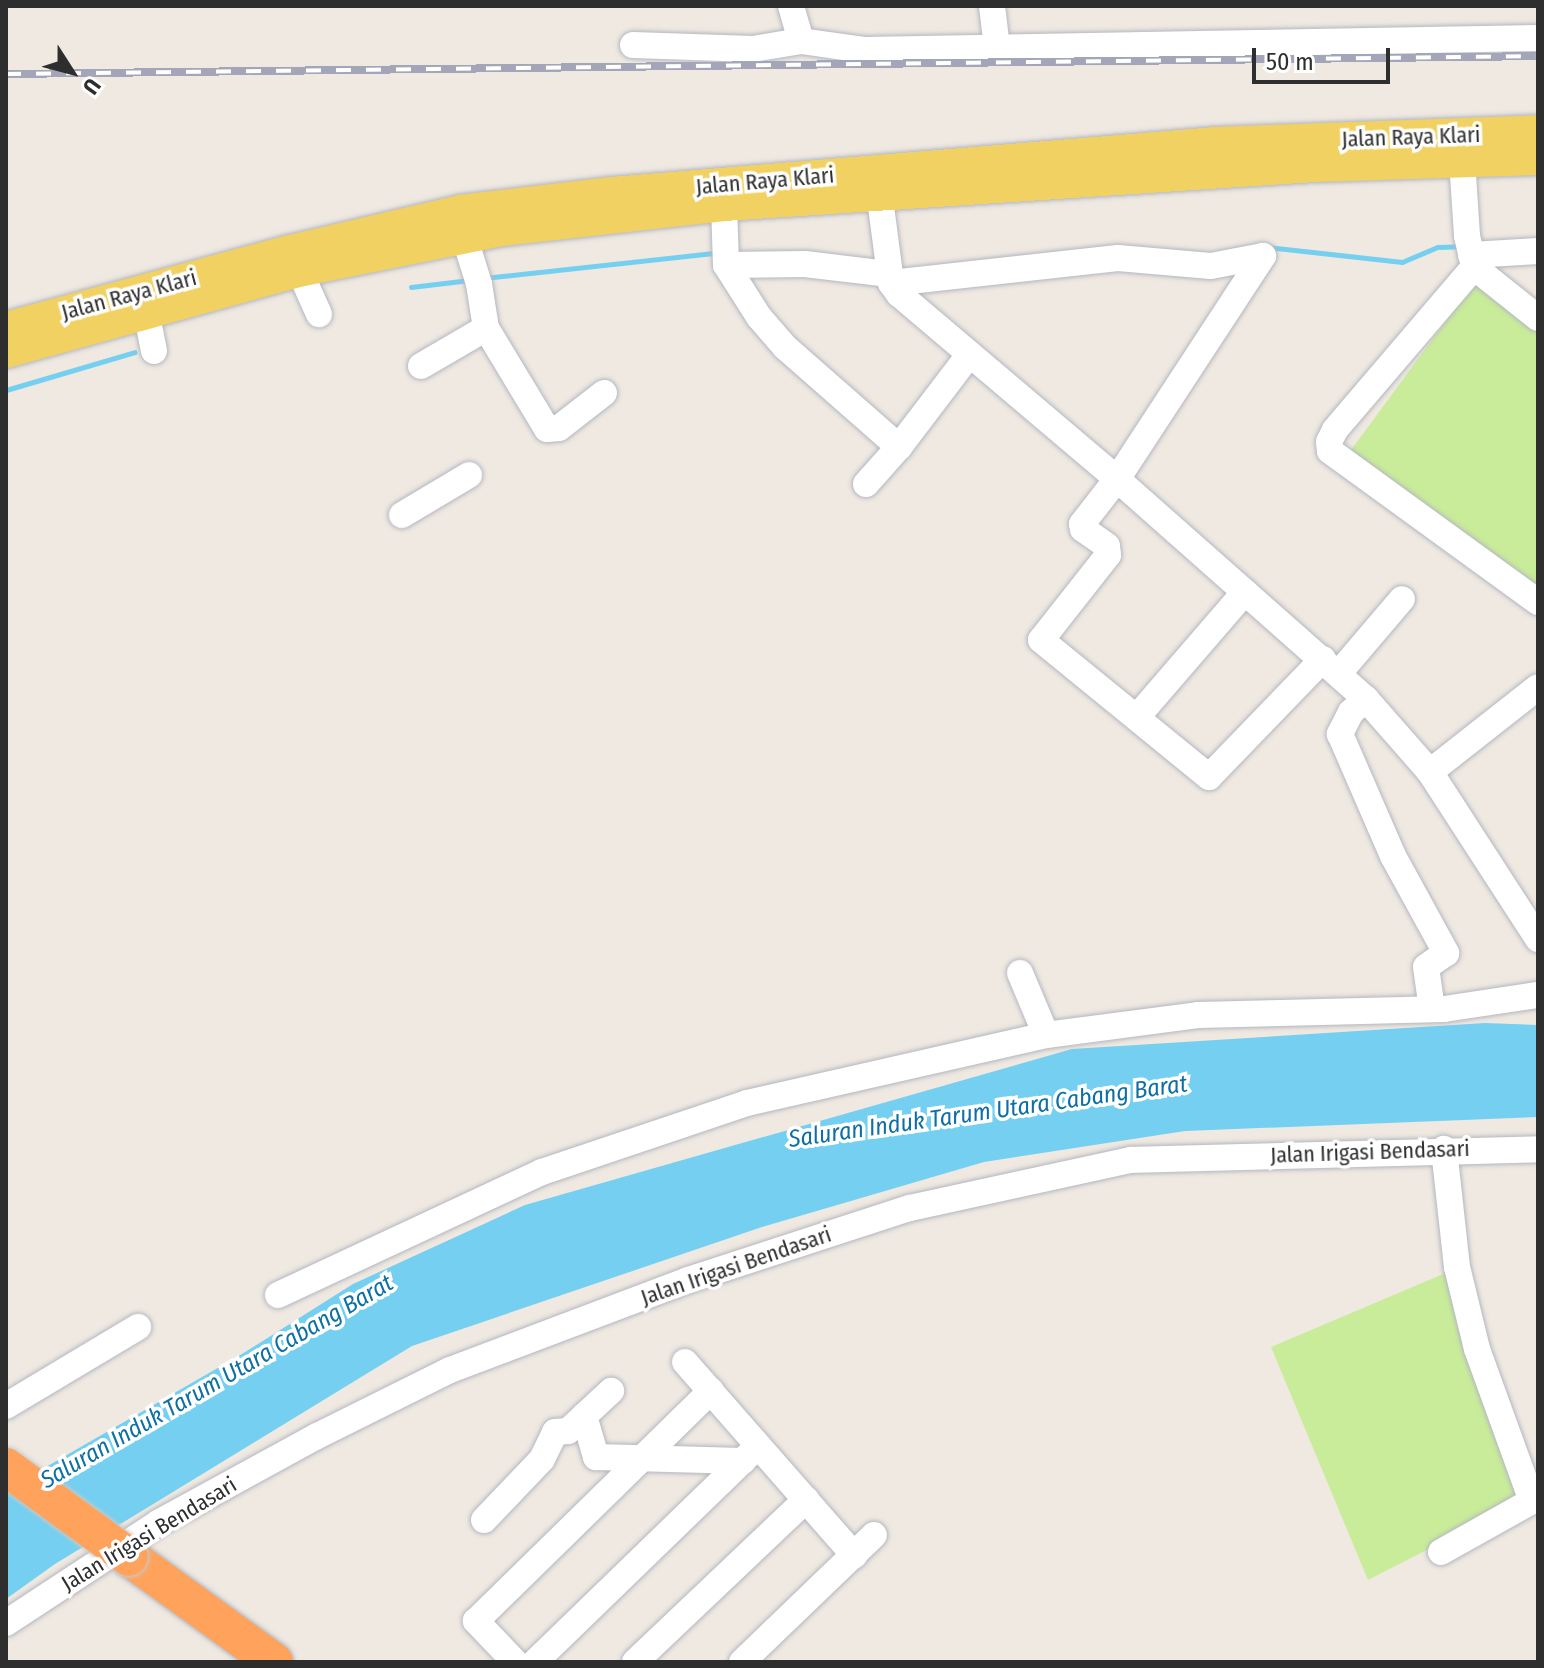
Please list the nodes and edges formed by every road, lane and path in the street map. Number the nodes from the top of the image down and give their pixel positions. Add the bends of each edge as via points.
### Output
1 (791, 6) edge
2 (992, 6) edge
3 (1538, 38) edge
4 (801, 41) junction
5 (633, 45) dead end
6 (997, 48) junction
7 (1538, 131) edge
8 (1538, 159) edge
9 (1462, 160) junction
10 (879, 184) junction
11 (724, 205) junction
12 (464, 236) junction
13 (1538, 251) edge
14 (1470, 252) junction
15 (725, 256) junction
16 (889, 267) junction
17 (307, 288) junction
18 (1538, 318) edge
19 (149, 324) junction
20 (6, 328) edge
21 (486, 328) junction
22 (6, 352) edge
23 (969, 355) junction
24 (421, 366) dead end
25 (604, 393) dead end
26 (899, 447) junction
27 (469, 475) dead end
28 (1117, 479) junction
29 (866, 484) dead end
30 (402, 515) dead end
31 (1245, 592) junction
32 (1402, 599) dead end
33 (1538, 602) edge
34 (1331, 666) junction
35 (1538, 687) edge
36 (1366, 699) junction
37 (1137, 717) junction
38 (1430, 772) junction
39 (1538, 939) edge
40 (1020, 973) dead end
41 (1538, 995) edge
42 (1432, 1009) junction
43 (1046, 1035) junction
44 (1444, 1149) junction
45 (1538, 1149) edge
46 (278, 1295) dead end
47 (138, 1327) dead end
48 (685, 1362) dead end
49 (611, 1391) dead end
50 (711, 1391) junction
51 (6, 1406) edge
52 (584, 1416) junction
53 (751, 1454) junction
54 (643, 1458) junction
55 (6, 1467) edge
56 (6, 1496) edge
57 (806, 1500) junction
58 (1535, 1507) edge
59 (484, 1520) dead end
60 (874, 1535) dead end
61 (1441, 1552) dead end
62 (854, 1555) junction
63 (121, 1563) junction
64 (6, 1623) edge
65 (239, 1662) edge
66 (274, 1662) edge
67 (515, 1662) edge
68 (535, 1662) edge
69 (635, 1662) edge
70 (742, 1662) edge

1 - 4 street
2 - 6 street
3 - 6 street
4 - 5 street via 753,49
4 - 6 street via 865,50
7 - 10 main road, Jalan Raya Klari via 1216,143
8 - 9 main road, Jalan Raya Klari
9 - 10 main road, Jalan Raya Klari
9 - 14 street
10 - 11 main road, Jalan Raya Klari
10 - 16 street
10 - 17 main road, Jalan Raya Klari via 612,193 460,211
11 - 12 main road, Jalan Raya Klari
11 - 15 street
12 - 17 main road, Jalan Raya Klari
12 - 21 street
13 - 14 street
14 - 18 street
14 - 33 street via 1335,430 1330,451
15 - 16 street
15 - 26 street via 759,317 785,347
16 - 23 street
16 - 28 street via 1118,258 1211,266 1263,256
17 - 19 main road, Jalan Raya Klari
19 - 20 main road, Jalan Raya Klari
19 - 22 main road, Jalan Raya Klari
21 - 24 street
21 - 25 street via 547,429 559,428
23 - 26 street
23 - 28 street
26 - 29 street
27 - 30 street
28 - 31 street
28 - 37 street via 1081,527 1107,546 1108,555 1041,640
31 - 34 street
31 - 37 street
32 - 34 street
34 - 36 street
34 - 37 street via 1209,777
35 - 38 street
36 - 38 street
36 - 42 street via 1351,712 1340,734 1393,856 1446,953 1426,967
38 - 39 street
40 - 43 street
41 - 42 street
42 - 43 street via 1198,1015
43 - 46 street via 747,1103 555,1167
44 - 45 street, Jalan Irigasi Bendasari
44 - 58 street via 1457,1267 1477,1349
44 - 64 street, Jalan Irigasi Bendasari via 1131,1160 910,1208 688,1280 450,1370 317,1436 158,1523
47 - 51 street
48 - 50 street
49 - 52 street
50 - 53 street
50 - 54 street
52 - 54 street via 596,1457
52 - 59 street via 568,1431 555,1432 542,1459
53 - 54 street
53 - 57 street
53 - 68 street
54 - 67 street via 476,1621
55 - 63 highway, bridge
56 - 63 highway
57 - 62 street
57 - 69 street
58 - 61 street
60 - 62 street
62 - 70 street
63 - 65 highway
63 - 66 highway

